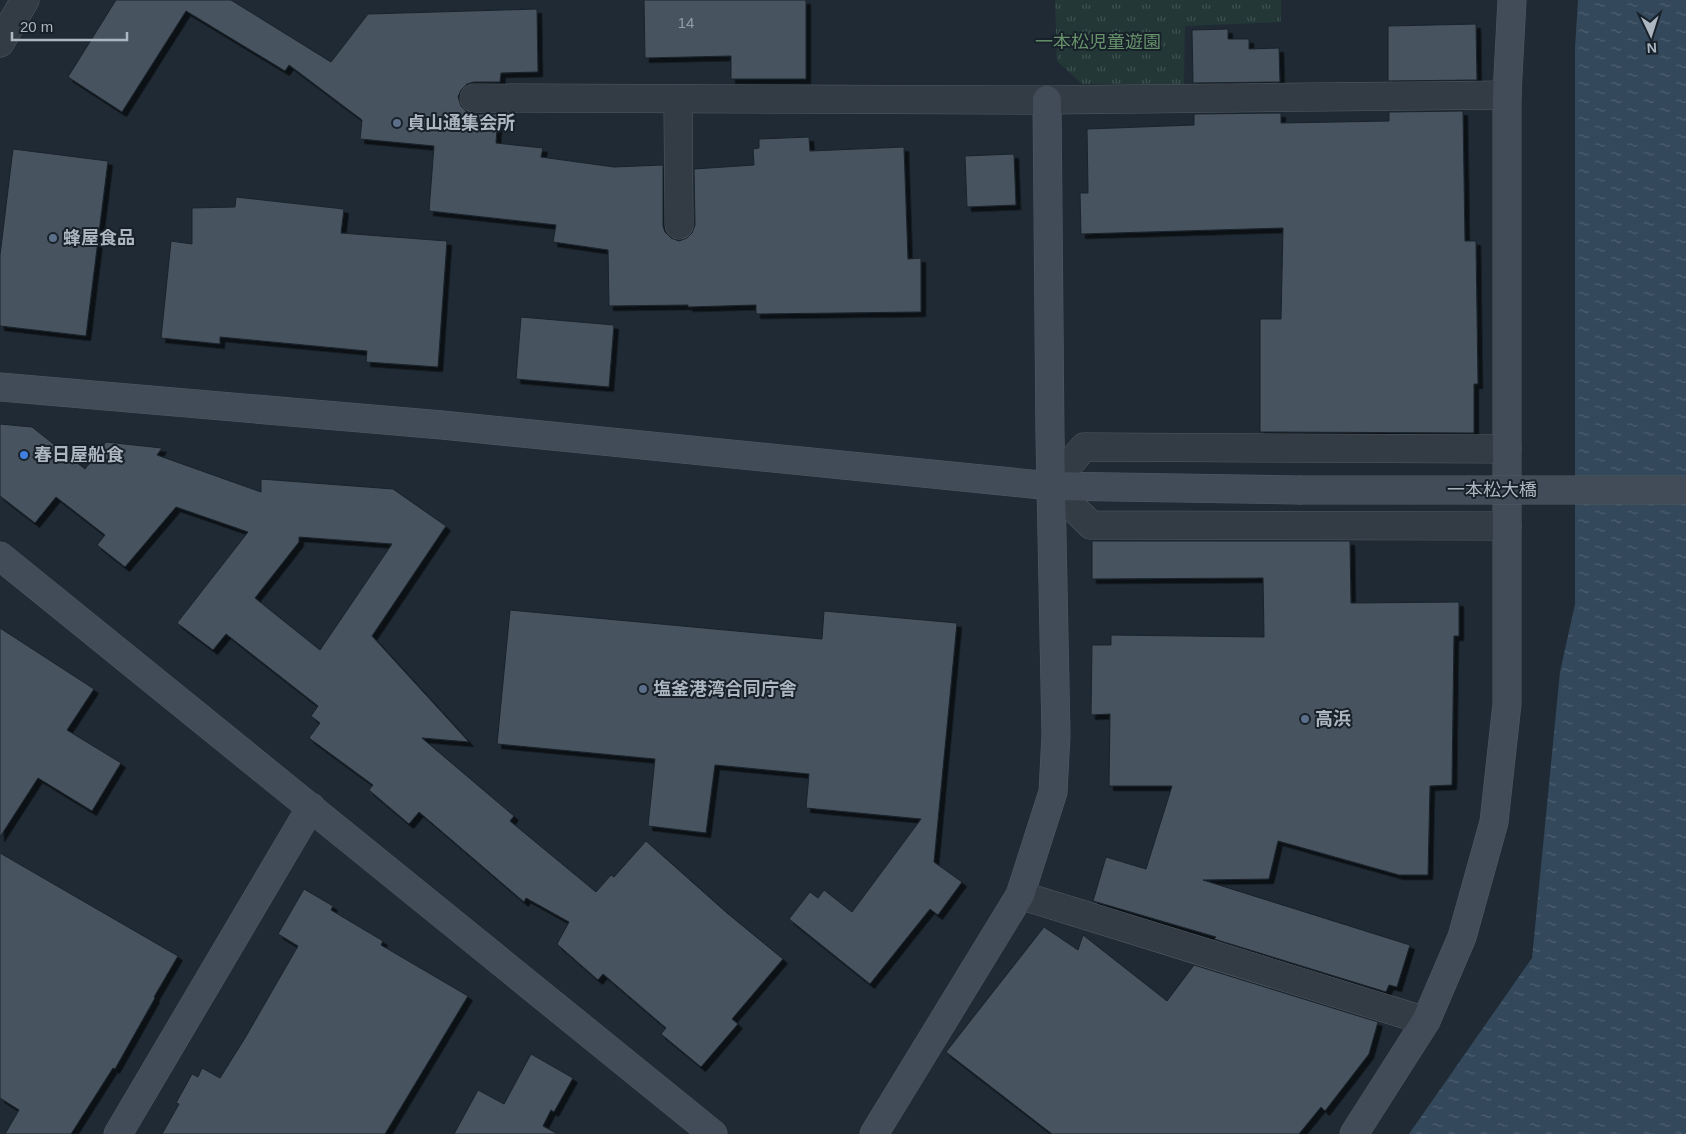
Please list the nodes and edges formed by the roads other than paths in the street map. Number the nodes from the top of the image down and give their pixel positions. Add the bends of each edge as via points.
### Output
1 (25, 0) edge
2 (1512, 0) edge
3 (0, 43) edge
4 (1507, 95) junction
5 (474, 98) dead end
6 (678, 98) junction
7 (1047, 100) junction
8 (679, 225) dead end
9 (0, 387) edge
10 (1507, 449) junction
11 (1051, 486) junction
12 (1686, 490) edge
13 (1507, 526) junction
14 (0, 556) edge
15 (311, 808) junction
16 (1020, 895) junction
17 (1426, 1021) junction
18 (118, 1134) edge
19 (713, 1134) edge
20 (874, 1134) edge
21 (1354, 1134) edge

1 - 3 street
2 - 4 street
4 - 7 street
4 - 10 street
5 - 6 street
6 - 7 street
6 - 8 street
7 - 11 street
9 - 11 street, 一本松大橋 via 442,425
10 - 11 street via 1084,448
10 - 13 street
11 - 12 street, 一本松大橋, bridge
11 - 13 street via 1091,525
11 - 16 street via 1056,736 1053,792
13 - 17 street via 1507,704 1494,822 1462,936
14 - 15 street
15 - 18 street
15 - 19 street
16 - 17 street
16 - 20 street
17 - 21 street

